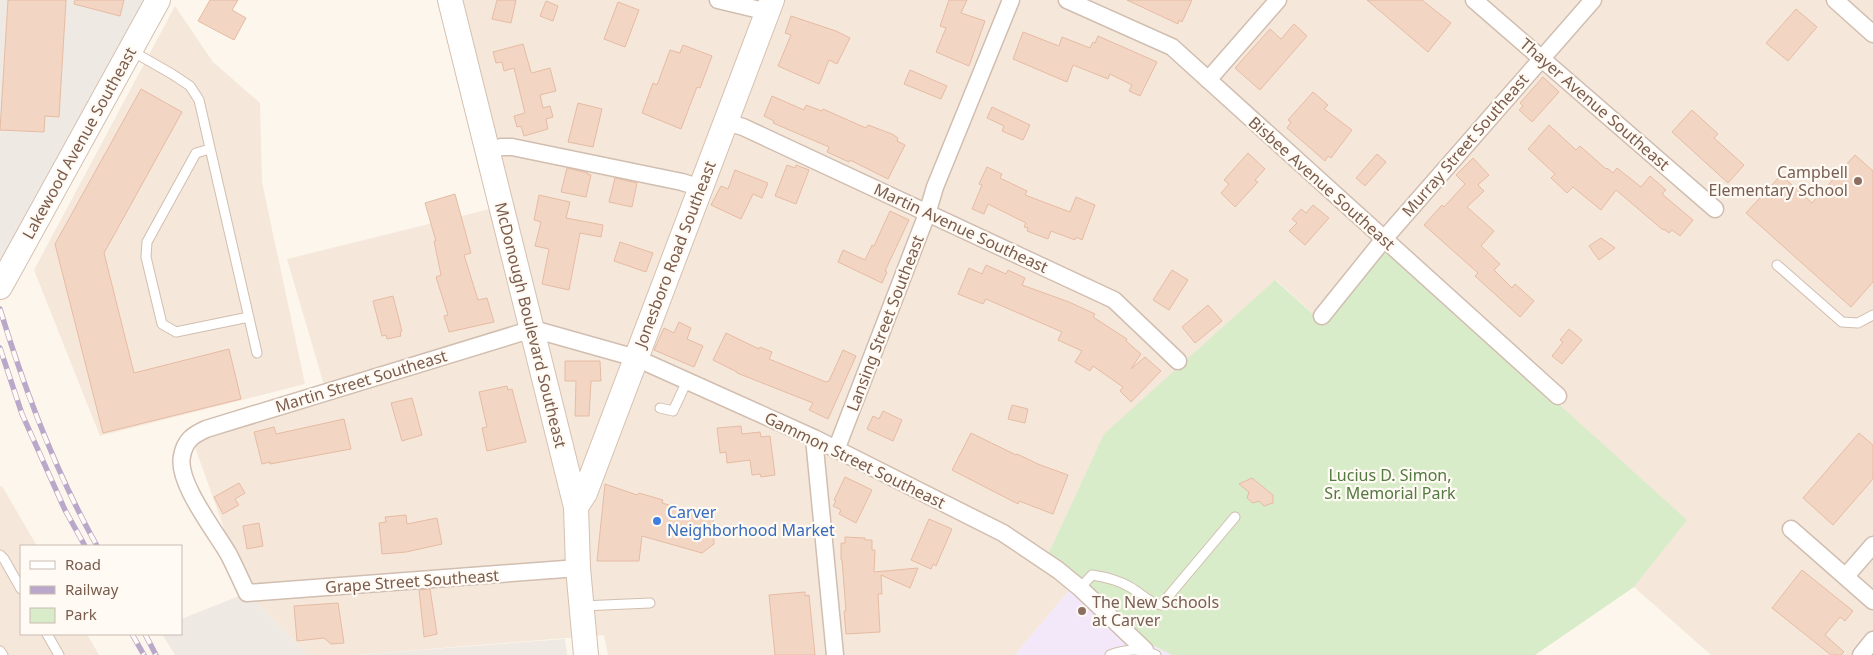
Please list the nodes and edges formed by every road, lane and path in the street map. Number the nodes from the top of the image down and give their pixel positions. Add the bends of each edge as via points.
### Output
1 (158, 0) edge
2 (450, 0) edge
3 (718, 0) edge
4 (1011, 0) edge
5 (1067, 0) edge
6 (1278, 0) edge
7 (1474, 0) edge
8 (1592, 0) edge
9 (1835, 0) edge
10 (770, 6) edge
11 (1873, 34) edge
12 (130, 50) junction
13 (1541, 58) junction
14 (1208, 80) junction
15 (726, 122) junction
16 (210, 149) junction
17 (488, 152) junction
18 (701, 188) junction
19 (1715, 209) dead end
20 (928, 214) junction
21 (1384, 239) junction
22 (1777, 265) dead end
23 (0, 287) edge
24 (1873, 315) edge
25 (249, 316) junction
26 (1322, 316) dead end
27 (532, 328) junction
28 (257, 353) dead end
29 (636, 358) junction
30 (1178, 361) dead end
31 (687, 381) junction
32 (1558, 396) dead end
33 (660, 408) dead end
34 (814, 438) junction
35 (836, 450) junction
36 (576, 507) junction
37 (1235, 517) dead end
38 (1791, 529) dead end
39 (1873, 545) edge
40 (0, 555) edge
41 (578, 568) junction
42 (1846, 576) junction
43 (20, 587) edge
44 (1080, 588) junction
45 (247, 593) joint
46 (1873, 601) edge
47 (650, 603) dead end
48 (582, 606) junction
49 (48, 635) edge
50 (1873, 640) edge
51 (0, 651) edge
52 (1150, 653) edge
53 (3, 655) edge
54 (60, 655) edge
55 (586, 655) edge
56 (835, 655) edge
57 (1110, 655) edge
58 (1861, 655) edge

1 - 12 main road, Lakewood Avenue Southeast
2 - 17 main road, McDonough Boulevard Southeast
3 - 10 street
4 - 20 street, Lansing Street Southeast
5 - 14 street, Bisbee Avenue Southeast via 1172,47
6 - 14 street
7 - 13 street, Thayer Avenue Southeast
8 - 13 street, Murray Street Southeast
9 - 11 street
10 - 15 main road, Jonesboro Road Southeast
12 - 16 lane via 190,86 199,100
12 - 23 main road, Lakewood Avenue Southeast
13 - 19 street, Thayer Avenue Southeast
13 - 21 street, Murray Street Southeast
14 - 21 street, Bisbee Avenue Southeast
15 - 18 main road, Jonesboro Road Southeast
15 - 20 street, Martin Avenue Southeast
16 - 25 lane
16 - 25 lane via 196,153 147,242 146,258 162,324 176,332
17 - 18 street via 512,147
17 - 27 main road, McDonough Boulevard Southeast
18 - 29 main road, Jonesboro Road Southeast
20 - 30 street, Martin Avenue Southeast via 1114,300
20 - 35 street, Lansing Street Southeast
21 - 26 street, Murray Street Southeast
21 - 32 street, Bisbee Avenue Southeast
22 - 24 lane via 1842,322 1858,323
25 - 28 lane
27 - 29 street, Gammon Street Southeast
27 - 36 main road, McDonough Boulevard Southeast
27 - 45 street, Martin Street Southeast via 191,436 181,457 184,476
29 - 31 street, Gammon Street Southeast
29 - 36 main road, Jonesboro Road Southeast via 585,493
31 - 33 lane via 673,411
31 - 34 street, Gammon Street Southeast
34 - 35 street, Gammon Street Southeast
34 - 56 street
35 - 44 street, Gammon Street Southeast via 1003,533
36 - 41 main road, McDonough Boulevard Southeast
37 - 44 lane via 1161,605 1109,578 1092,575
38 - 42 street
39 - 42 street
40 - 43 lane
41 - 45 street, Grape Street Southeast
41 - 48 main road, McDonough Boulevard Southeast
42 - 46 street
44 - 52 street, Gammon Street Southeast
47 - 48 lane
48 - 55 main road, McDonough Boulevard Southeast
49 - 54 lane
50 - 58 street
51 - 53 lane
52 - 57 lane via 1123,650

